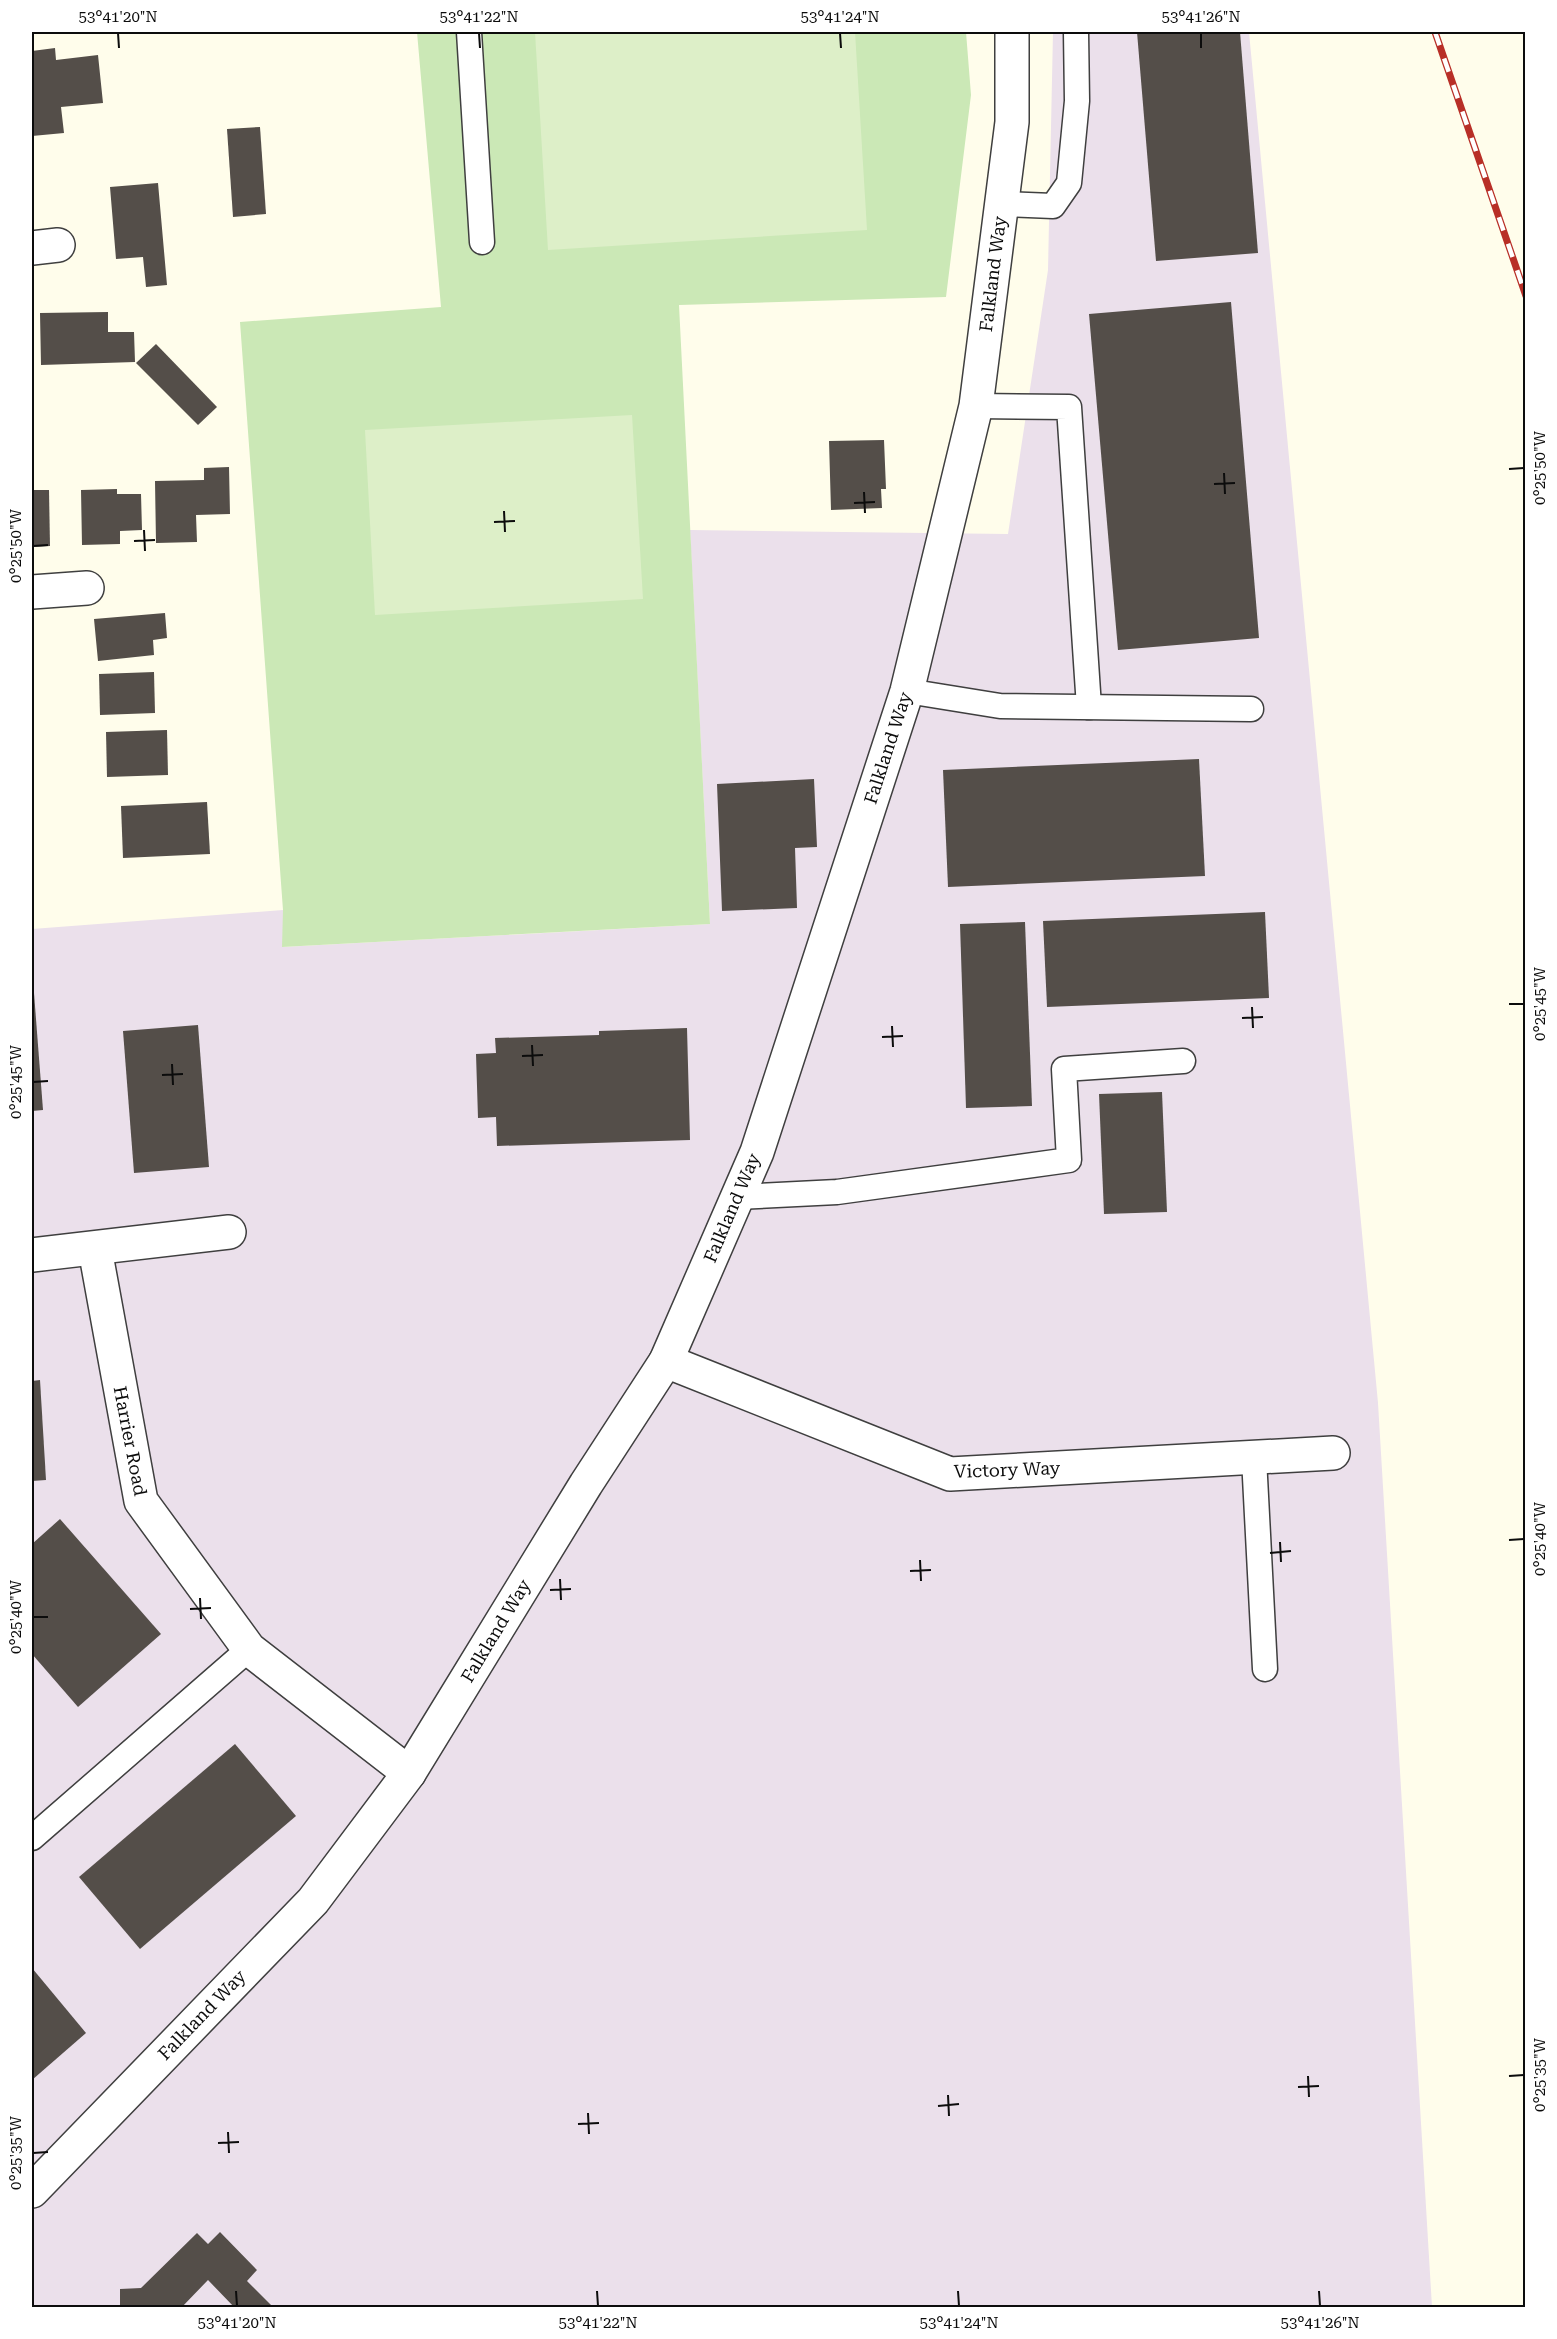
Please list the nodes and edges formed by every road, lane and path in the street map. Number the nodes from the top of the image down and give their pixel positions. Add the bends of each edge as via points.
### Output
1 (469, 32) edge
2 (1012, 32) edge
3 (1076, 32) edge
4 (1001, 204) junction
5 (482, 242) dead end
6 (976, 406) junction
7 (87, 588) dead end
8 (32, 592) edge
9 (907, 691) junction
10 (1089, 707) junction
11 (1251, 709) dead end
12 (1183, 1061) dead end
13 (737, 1197) junction
14 (229, 1232) dead end
15 (94, 1249) junction
16 (32, 1255) edge
17 (666, 1361) junction
18 (1333, 1453) dead end
19 (1254, 1458) junction
20 (249, 1649) junction
21 (1265, 1669) dead end
22 (409, 1773) junction
23 (32, 1838) edge
24 (32, 2191) edge

1 - 5 lane
2 - 4 street, Falkland Way via 1012,123
3 - 4 lane via 1077,101 1068,183 1053,206
4 - 6 street, Falkland Way
6 - 9 street, Falkland Way
6 - 10 lane via 1069,407
7 - 8 street
9 - 10 lane via 1000,706
9 - 13 street, Falkland Way via 757,1152
10 - 11 lane
12 - 13 lane via 1064,1069 1069,1160 837,1192
13 - 17 street, Falkland Way
14 - 15 street
15 - 16 street
15 - 20 street, Harrier Road via 141,1501
17 - 19 street, Victory Way via 950,1474
17 - 22 street, Falkland Way
18 - 19 street, Victory Way
19 - 21 lane
20 - 22 street, Harrier Road
20 - 23 lane
22 - 24 street, Falkland Way via 313,1901

